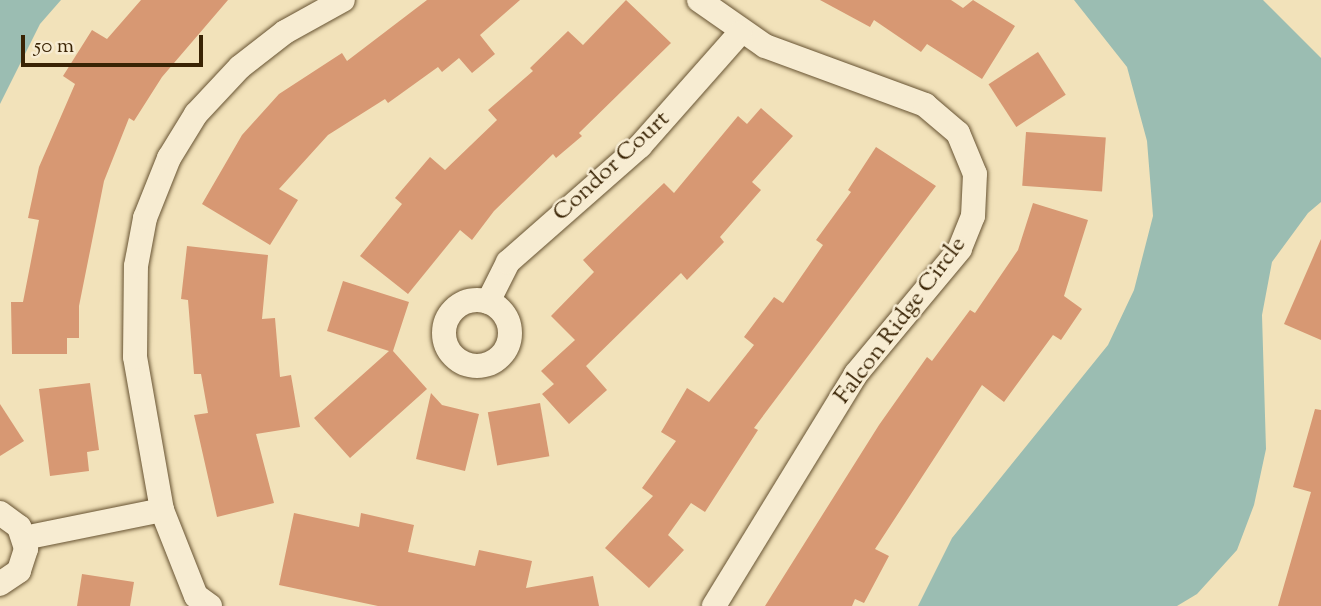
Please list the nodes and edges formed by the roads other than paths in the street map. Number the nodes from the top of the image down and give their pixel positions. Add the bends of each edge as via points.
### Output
1 (343, 0) edge
2 (699, 0) edge
3 (740, 33) junction
4 (488, 302) dead end
5 (162, 510) junction
6 (0, 513) edge
7 (24, 538) junction
8 (0, 584) edge
9 (210, 606) edge
10 (715, 606) edge

1 - 5 street via 258,53 196,114 169,158 145,218 136,266 135,357
2 - 3 street, Falcon Ridge Circle
3 - 4 street, Condor Court via 640,146 508,262
3 - 10 street, Falcon Ridge Circle via 925,105 958,133 975,174 973,216 960,249 856,374
5 - 7 street
5 - 9 street via 196,596
6 - 7 street via 11,519
7 - 8 street via 24,561

